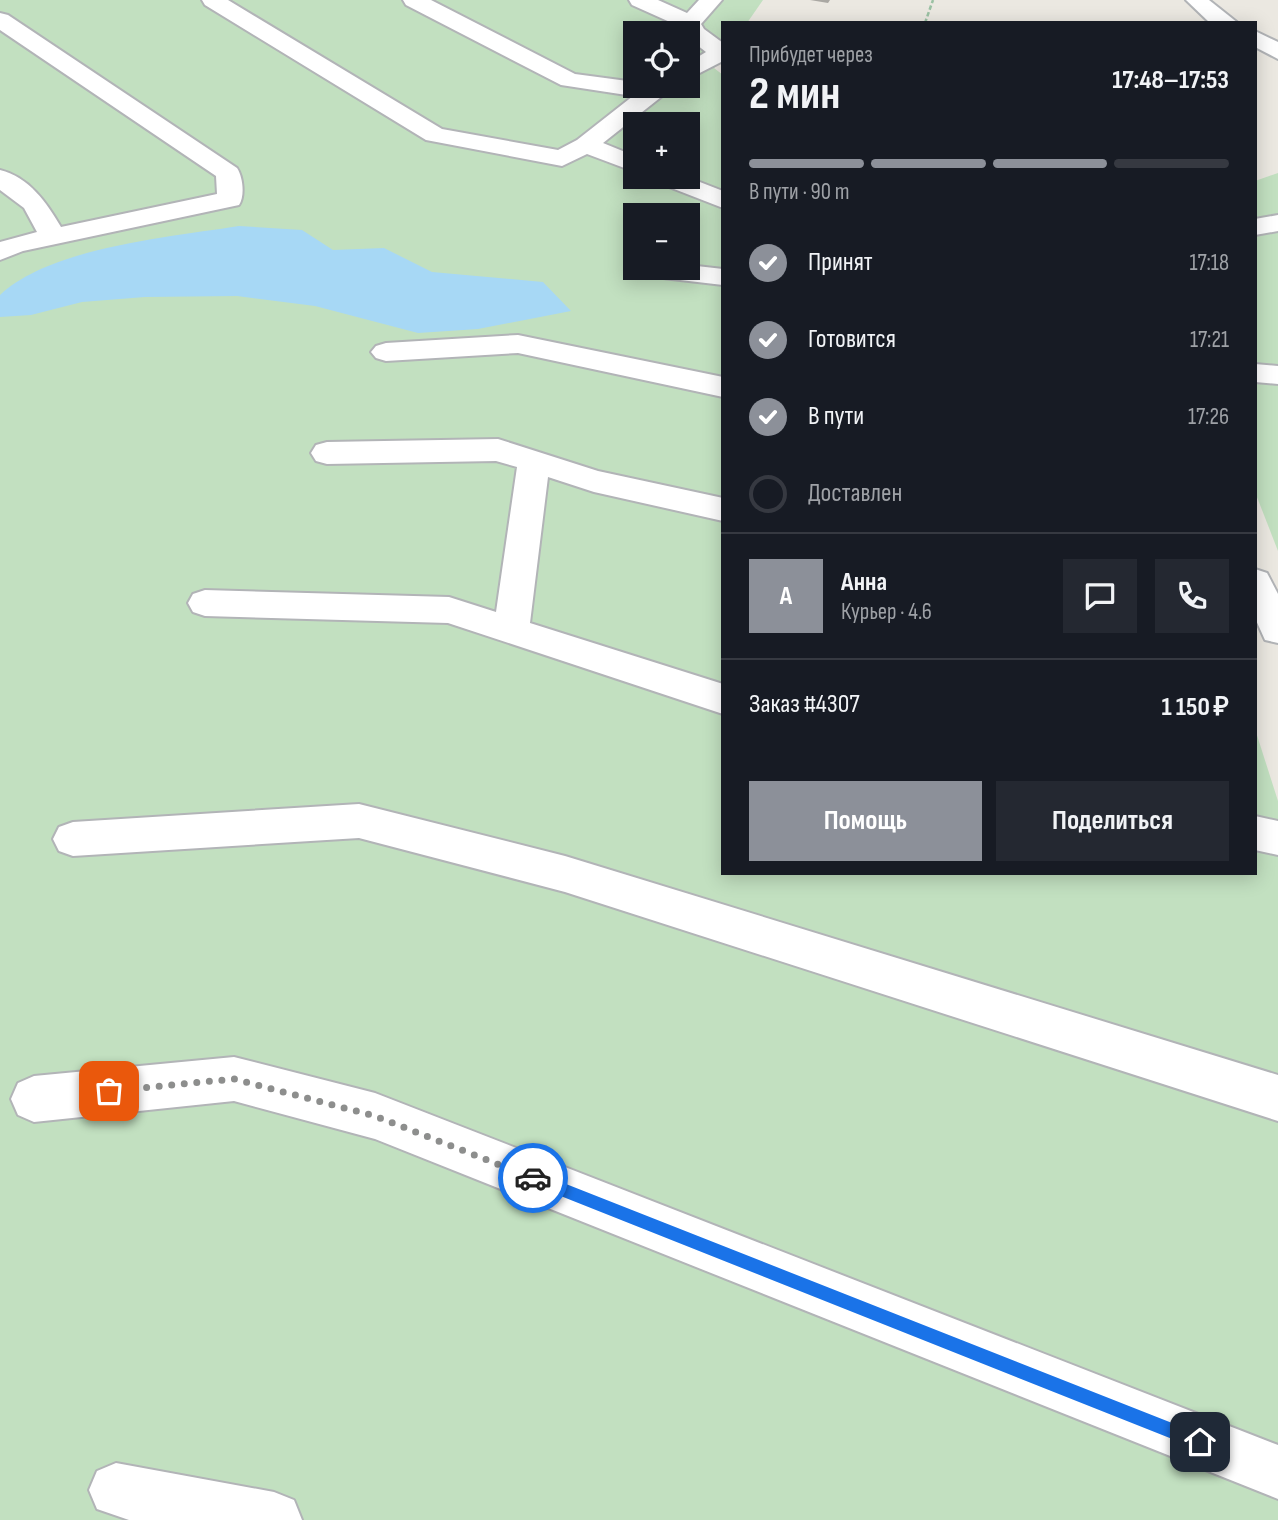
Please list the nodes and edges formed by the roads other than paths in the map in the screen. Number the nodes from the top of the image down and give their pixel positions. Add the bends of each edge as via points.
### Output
1 (213, 0) edge
2 (414, 0) edge
3 (640, 0) edge
4 (711, 0) edge
5 (1197, 0) edge
6 (0, 20) edge
7 (686, 21) edge
8 (692, 21) edge
9 (1223, 21) edge
10 (700, 36) edge
11 (1257, 39) edge
12 (721, 52) edge
13 (1278, 52) edge
14 (721, 54) edge
15 (700, 65) edge
16 (623, 85) edge
17 (646, 98) edge
18 (586, 145) junction
19 (623, 160) edge
20 (0, 178) edge
21 (695, 189) edge
22 (721, 199) edge
23 (1278, 223) edge
24 (1257, 227) edge
25 (53, 238) junction
26 (0, 252) edge
27 (700, 274) edge
28 (721, 277) edge
29 (386, 352) dead end
30 (1257, 373) edge
31 (1278, 375) edge
32 (721, 387) edge
33 (327, 453) dead end
34 (534, 462) junction
35 (721, 510) edge
36 (1257, 586) edge
37 (205, 603) dead end
38 (1257, 628) edge
39 (511, 630) junction
40 (1278, 632) edge
41 (721, 698) edge
42 (1257, 833) edge
43 (1278, 838) edge
44 (73, 839) dead end
45 (1278, 1098) edge
46 (34, 1099) dead end
47 (1278, 1472) edge
48 (116, 1490) dead end
49 (274, 1520) edge

1 - 18 street via 435,135 562,158
2 - 16 street via 569,79
3 - 7 street
4 - 8 street
5 - 9 street
6 - 25 street via 228,173 230,199
10 - 12 street
11 - 13 street
14 - 15 street
17 - 18 street
18 - 19 street
20 - 25 street via 35,204
21 - 22 street
23 - 24 street
25 - 26 street
27 - 28 street
29 - 32 street via 518,344
30 - 31 street
33 - 34 street via 498,450
34 - 35 street via 594,481
34 - 39 street
36 - 40 street
37 - 39 street via 449,610
38 - 40 street
39 - 41 street
42 - 43 street
44 - 45 street via 359,821 565,874
46 - 47 street via 234,1079 375,1116
48 - 49 street

